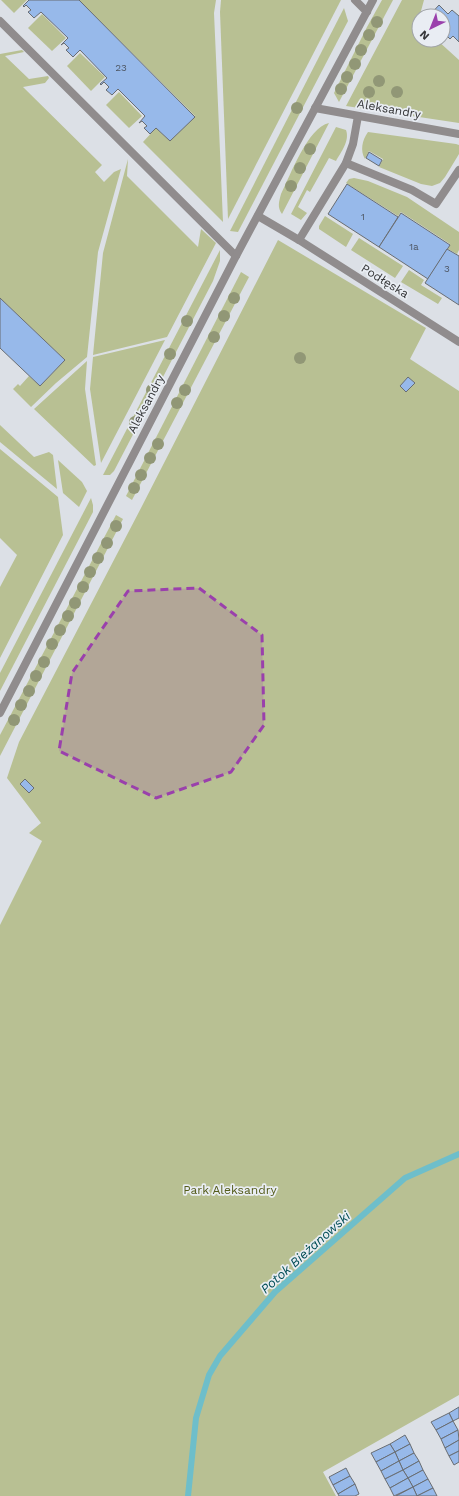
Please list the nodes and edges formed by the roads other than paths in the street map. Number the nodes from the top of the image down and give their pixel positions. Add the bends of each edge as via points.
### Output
1 (355, 0) edge
2 (373, 0) edge
3 (367, 12) junction
4 (0, 21) edge
5 (315, 108) junction
6 (358, 116) junction
7 (459, 134) edge
8 (346, 163) junction
9 (459, 170) edge
10 (258, 216) junction
11 (299, 240) junction
12 (236, 256) junction
13 (459, 342) edge
14 (0, 713) edge

1 - 3 street
2 - 3 street, Aleksandry
3 - 5 street, Aleksandry
4 - 12 street
5 - 6 street, Aleksandry
5 - 10 street, Aleksandry
6 - 7 street, Aleksandry
6 - 8 street via 353,144
8 - 9 street via 412,190 436,204
8 - 11 street
10 - 11 street, Podłęska
10 - 12 street, Aleksandry
11 - 13 street, Podłęska
12 - 14 street, Aleksandry

